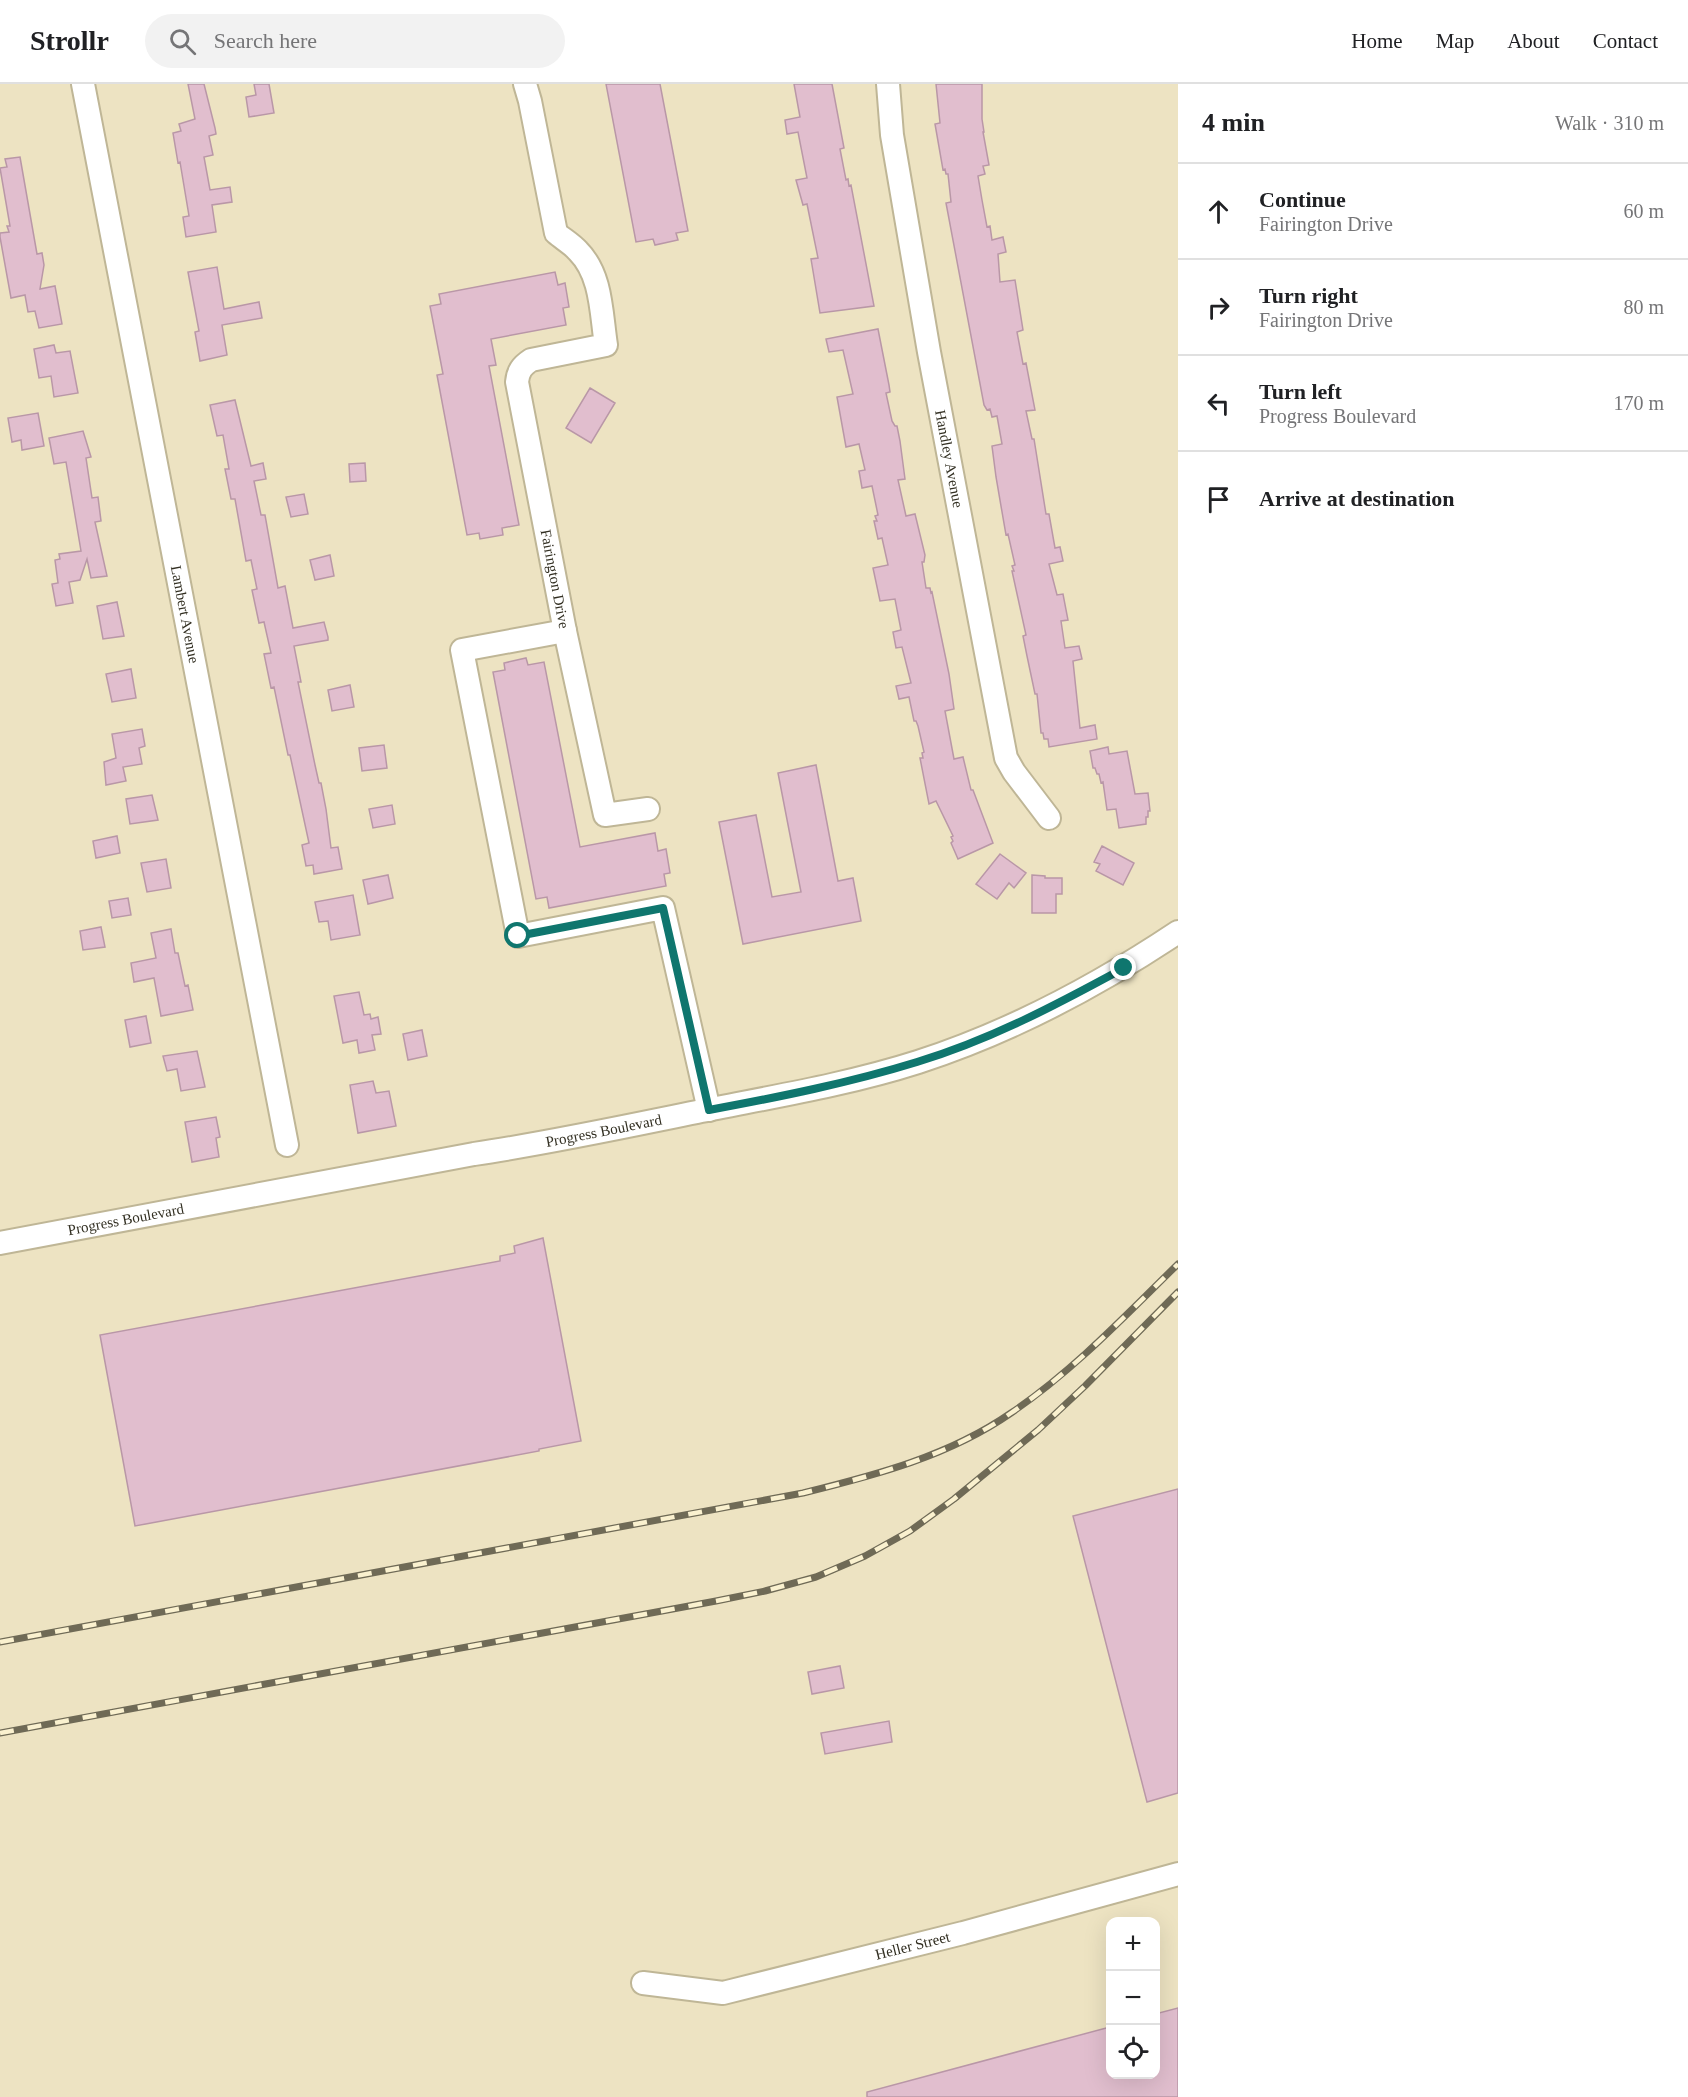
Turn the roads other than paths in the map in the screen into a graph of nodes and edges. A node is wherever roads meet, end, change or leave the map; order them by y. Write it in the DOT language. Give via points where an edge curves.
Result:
graph roads {
  1 [pos="83,84"];
  2 [pos="525,84"];
  3 [pos="888,84"];
  4 [pos="565,631"];
  5 [pos="648,808"];
  6 [pos="1049,818"];
  7 [pos="1178,932"];
  8 [pos="709,1110"];
  9 [pos="287,1145"];
  10 [pos="0,1243"];
  11 [pos="1178,1874"];
  12 [pos="643,1983"];
  1 -- 9 [label="street, Lambert Avenue"];
  2 -- 4 [label="street, Fairington Drive" via="556,233 579,251 591,267 606,345 531,360 518,374"];
  3 -- 6 [label="street, Handley Avenue" via="892,135 925,329 1006,758"];
  4 -- 5 [label="street" via="605,815"];
  4 -- 8 [label="street, Fairington Drive" via="462,650 518,936 663,908"];
  7 -- 8 [label="street, Progress Boulevard" via="1124,968 1059,1003 930,1058 851,1081"];
  8 -- 10 [label="street, Progress Boulevard"];
  11 -- 12 [label="street, Heller Street" via="723,1993"];
}
